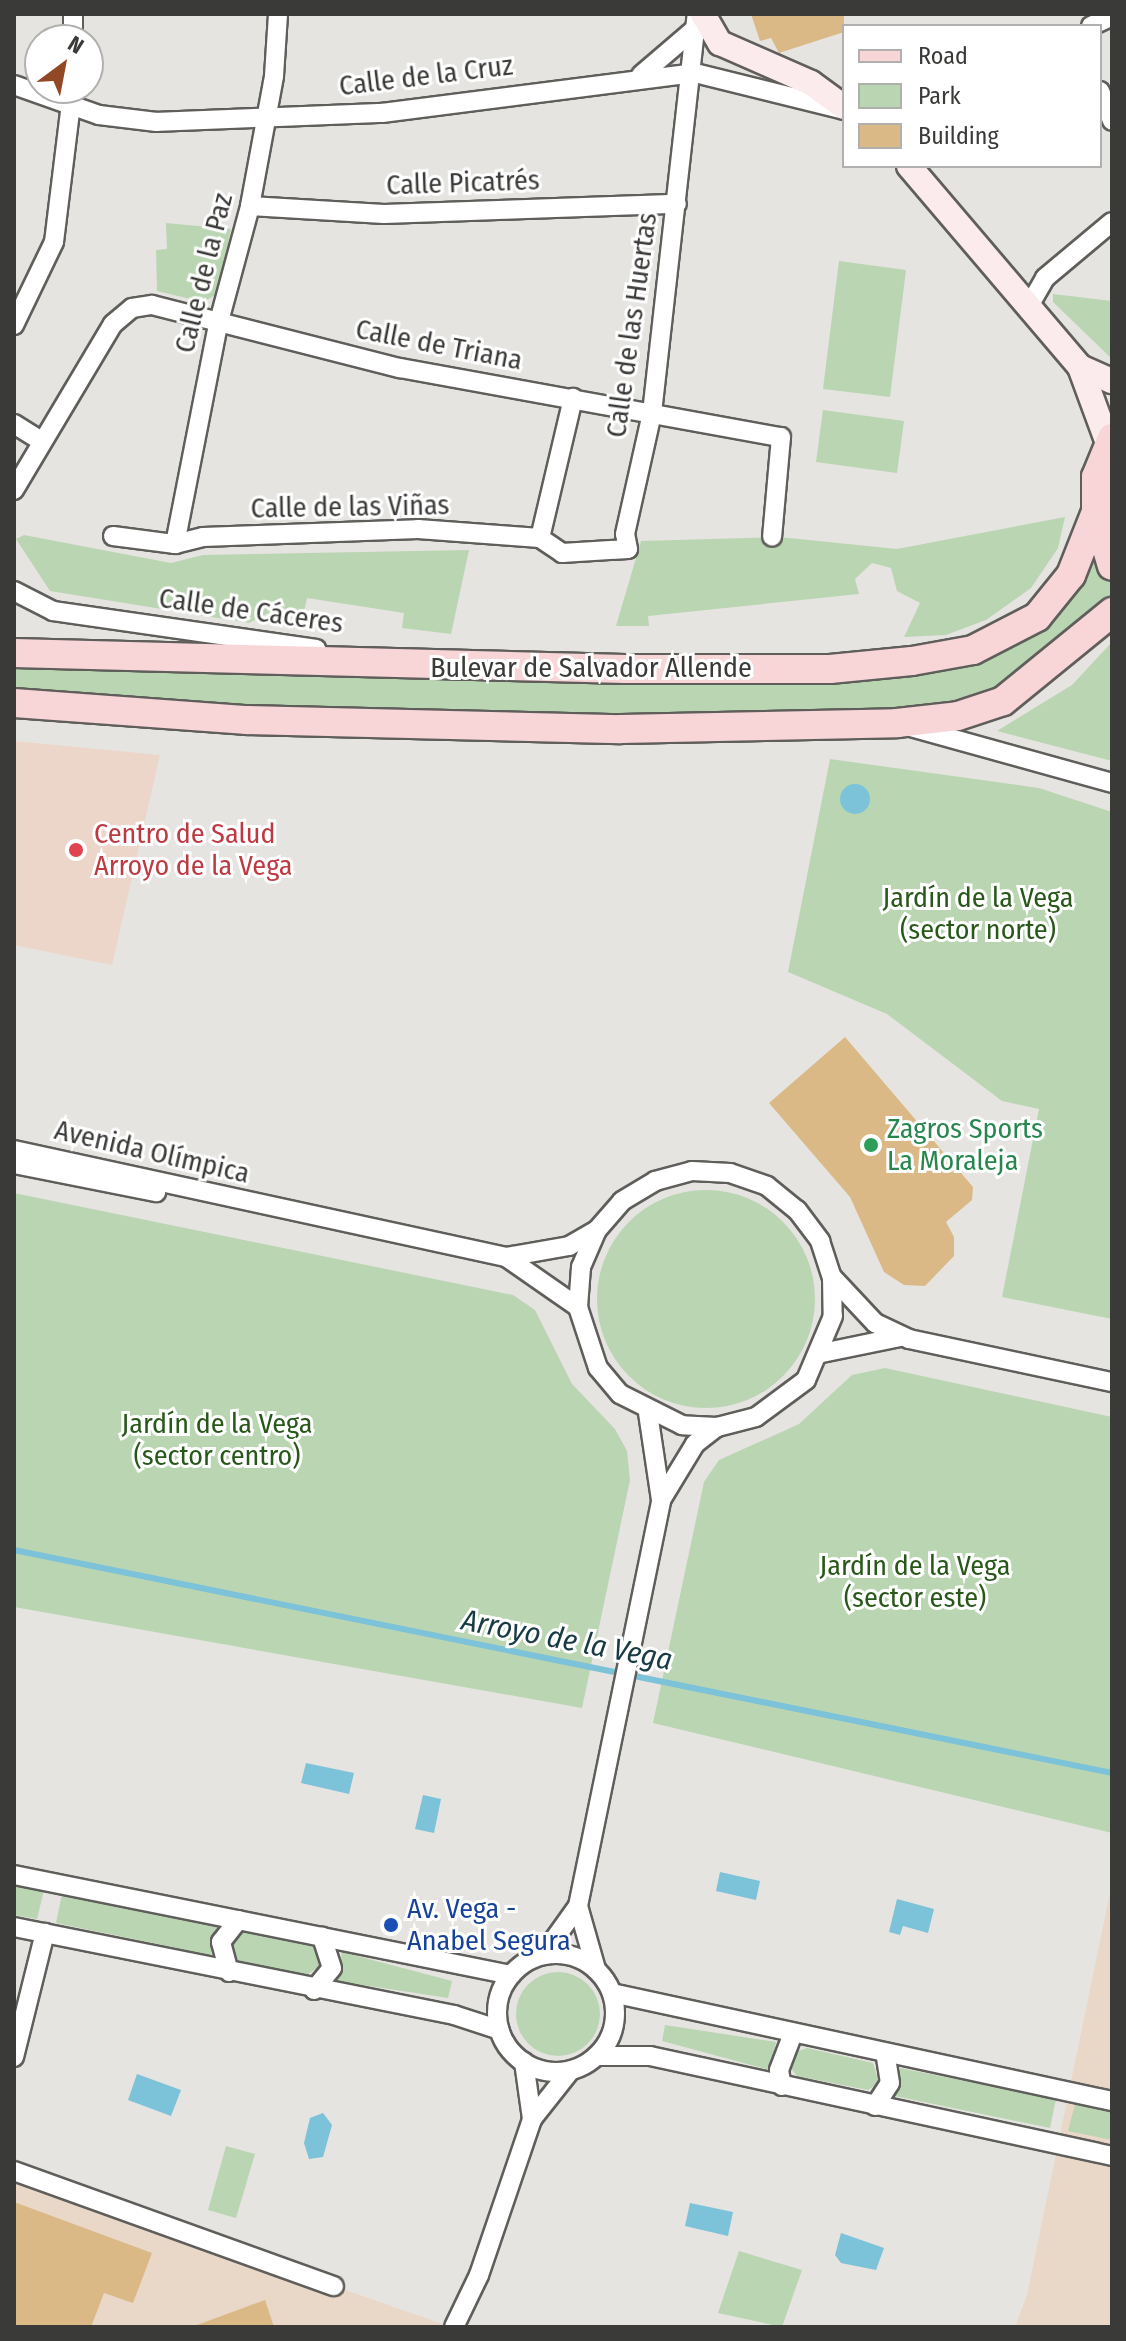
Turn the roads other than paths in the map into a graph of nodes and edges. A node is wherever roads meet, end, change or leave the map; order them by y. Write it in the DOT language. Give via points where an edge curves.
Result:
graph roads {
  1 [pos="278,14"];
  2 [pos="699,18"];
  3 [pos="695,73"];
  4 [pos="641,75"];
  5 [pos="1102,96"];
  6 [pos="72,104"];
  7 [pos="85,104"];
  8 [pos="842,107"];
  9 [pos="842,109"];
  10 [pos="267,119"];
  11 [pos="1112,121"];
  12 [pos="911,168"];
  13 [pos="677,204"];
  14 [pos="250,206"];
  15 [pos="1112,222"];
  16 [pos="1029,306"];
  17 [pos="14,325"];
  18 [pos="218,325"];
  19 [pos="1080,367"];
  20 [pos="1112,381"];
  21 [pos="573,398"];
  22 [pos="652,413"];
  23 [pos="14,424"];
  24 [pos="40,440"];
  25 [pos="1110,440"];
  26 [pos="14,490"];
  27 [pos="1096,512"];
  28 [pos="113,536"];
  29 [pos="772,537"];
  30 [pos="540,538"];
  31 [pos="175,544"];
  32 [pos="1112,566"];
  33 [pos="14,591"];
  34 [pos="1112,612"];
  35 [pos="14,653"];
  36 [pos="486,667"];
  37 [pos="14,703"];
  38 [pos="897,723"];
  39 [pos="1112,783"];
  40 [pos="14,1150"];
  41 [pos="14,1164"];
  42 [pos="277,1210"];
  43 [pos="597,1230"];
  44 [pos="506,1257"];
  45 [pos="832,1277"];
  46 [pos="578,1307"];
  47 [pos="900,1337"];
  48 [pos="822,1353"];
  49 [pos="1112,1382"];
  50 [pos="648,1413"];
  51 [pos="717,1427"];
  52 [pos="661,1500"];
  53 [pos="14,1875"];
  54 [pos="578,1906"];
  55 [pos="238,1920"];
  56 [pos="14,1927"];
  57 [pos="45,1933"];
  58 [pos="322,1937"];
  59 [pos="543,1955"];
  60 [pos="596,1969"];
  61 [pos="229,1972"];
  62 [pos="511,1975"];
  63 [pos="314,1990"];
  64 [pos="612,1993"];
  65 [pos="500,2030"];
  66 [pos="793,2034"];
  67 [pos="885,2053"];
  68 [pos="597,2056"];
  69 [pos="14,2057"];
  70 [pos="524,2062"];
  71 [pos="570,2071"];
  72 [pos="782,2086"];
  73 [pos="1112,2101"];
  74 [pos="875,2106"];
  75 [pos="532,2119"];
  76 [pos="1112,2156"];
  77 [pos="14,2171"];
  78 [pos="334,2286"];
  79 [pos="454,2327"];
  1 -- 10 [label="street, Calle de la Paz"];
  2 -- 3 [label="street, Calle de las Huertas"];
  2 -- 4 [label="street"];
  2 -- 8 [label="street" via="720,43 811,83"];
  3 -- 4 [label="street, Calle de la Cruz"];
  3 -- 9 [label="street, Calle de la Cruz"];
  3 -- 13 [label="street, Calle de las Huertas"];
  4 -- 10 [label="street, Calle de la Cruz" via="382,113"];
  5 -- 11 [label="street"];
  6 -- 17 [label="street" via="54,242"];
  7 -- 10 [label="street, Calle de la Cruz" via="99,115 157,122"];
  10 -- 14 [label="street, Calle de la Paz"];
  12 -- 16 [label="street"];
  13 -- 14 [label="street, Calle Picatrés" via="384,214"];
  13 -- 22 [label="street, Calle de las Huertas"];
  14 -- 18 [label="street, Calle de la Paz"];
  15 -- 16 [label="street" via="1045,278"];
  16 -- 19 [label="street"];
  18 -- 21 [label="street, Calle de Triana" via="400,368"];
  18 -- 24 [label="street" via="201,315 152,305 132,308 113,324"];
  18 -- 31 [label="street, Calle de la Paz"];
  19 -- 20 [label="street"];
  19 -- 25 [label="street"];
  21 -- 22 [label="street, Calle de Triana"];
  21 -- 30 [label="street"];
  22 -- 29 [label="street, Calle de Triana" via="781,437"];
  22 -- 30 [label="street, Calle de las Huertas" via="625,534 628,549 562,553"];
  23 -- 24 [label="street"];
  24 -- 26 [label="street"];
  25 -- 27 [label="main road" via="1096,477"];
  27 -- 32 [label="main road"];
  27 -- 36 [label="main road, Bulevar de Salvador Allende" via="1071,575 1037,617 973,650 830,669"];
  28 -- 31 [label="street, Calle de las Viñas"];
  30 -- 31 [label="street, Calle de las Viñas" via="418,529 203,537"];
  33 -- 36 [label="street, Calle de Cáceres" via="53,611"];
  34 -- 38 [label="main road, Bulevar de Salvador Allende" via="1003,701 958,716"];
  35 -- 36 [label="main road, Bulevar de Salvador Allende"];
  37 -- 38 [label="main road, Bulevar de Salvador Allende" via="278,721 621,729"];
  38 -- 39 [label="street"];
  40 -- 42 [label="street, Avenida Olímpica"];
  41 -- 42 [label="street, Avenida Olímpica"];
  42 -- 44 [label="street, Avenida Olímpica"];
  43 -- 44 [label="street, Avenida Olímpica" via="569,1246"];
  43 -- 45 [label="street" via="622,1201 655,1181 692,1171 730,1173 767,1186 797,1210 820,1241"];
  43 -- 46 [label="street" via="581,1267"];
  44 -- 46 [label="street, Avenida Olímpica"];
  45 -- 47 [label="street" via="851,1304"];
  45 -- 48 [label="street" via="833,1316"];
  46 -- 50 [label="street" via="598,1368"];
  47 -- 48 [label="street"];
  47 -- 49 [label="street"];
  48 -- 51 [label="street" via="783,1401 756,1417"];
  50 -- 51 [label="street"];
  50 -- 52 [label="street"];
  51 -- 52 [label="street" via="695,1444"];
  52 -- 54 [label="street"];
  53 -- 55 [label="street"];
  54 -- 59 [label="street"];
  54 -- 60 [label="street"];
  55 -- 58 [label="street"];
  55 -- 61 [label="street" via="221,1942"];
  56 -- 57 [label="street"];
  57 -- 61 [label="street"];
  57 -- 69 [label="street"];
  58 -- 62 [label="street"];
  58 -- 63 [label="street" via="332,1968"];
  59 -- 60 [label="street" via="571,1956"];
  59 -- 62 [label="street"];
  60 -- 64 [label="street"];
  61 -- 63 [label="street"];
  62 -- 65 [label="street" via="497,2011"];
  63 -- 65 [label="street" via="454,2015"];
  64 -- 66 [label="street"];
  64 -- 68 [label="street" via="614,2027"];
  65 -- 70 [label="street"];
  66 -- 67 [label="street"];
  66 -- 72 [label="street" via="779,2070"];
  67 -- 73 [label="street"];
  67 -- 74 [label="street" via="890,2083"];
  68 -- 71 [label="street"];
  68 -- 72 [label="street" via="650,2056"];
  70 -- 71 [label="street"];
  70 -- 75 [label="street"];
  71 -- 75 [label="street"];
  72 -- 74 [label="street"];
  74 -- 76 [label="street"];
  75 -- 79 [label="street" via="479,2275"];
  77 -- 78 [label="street"];
}
